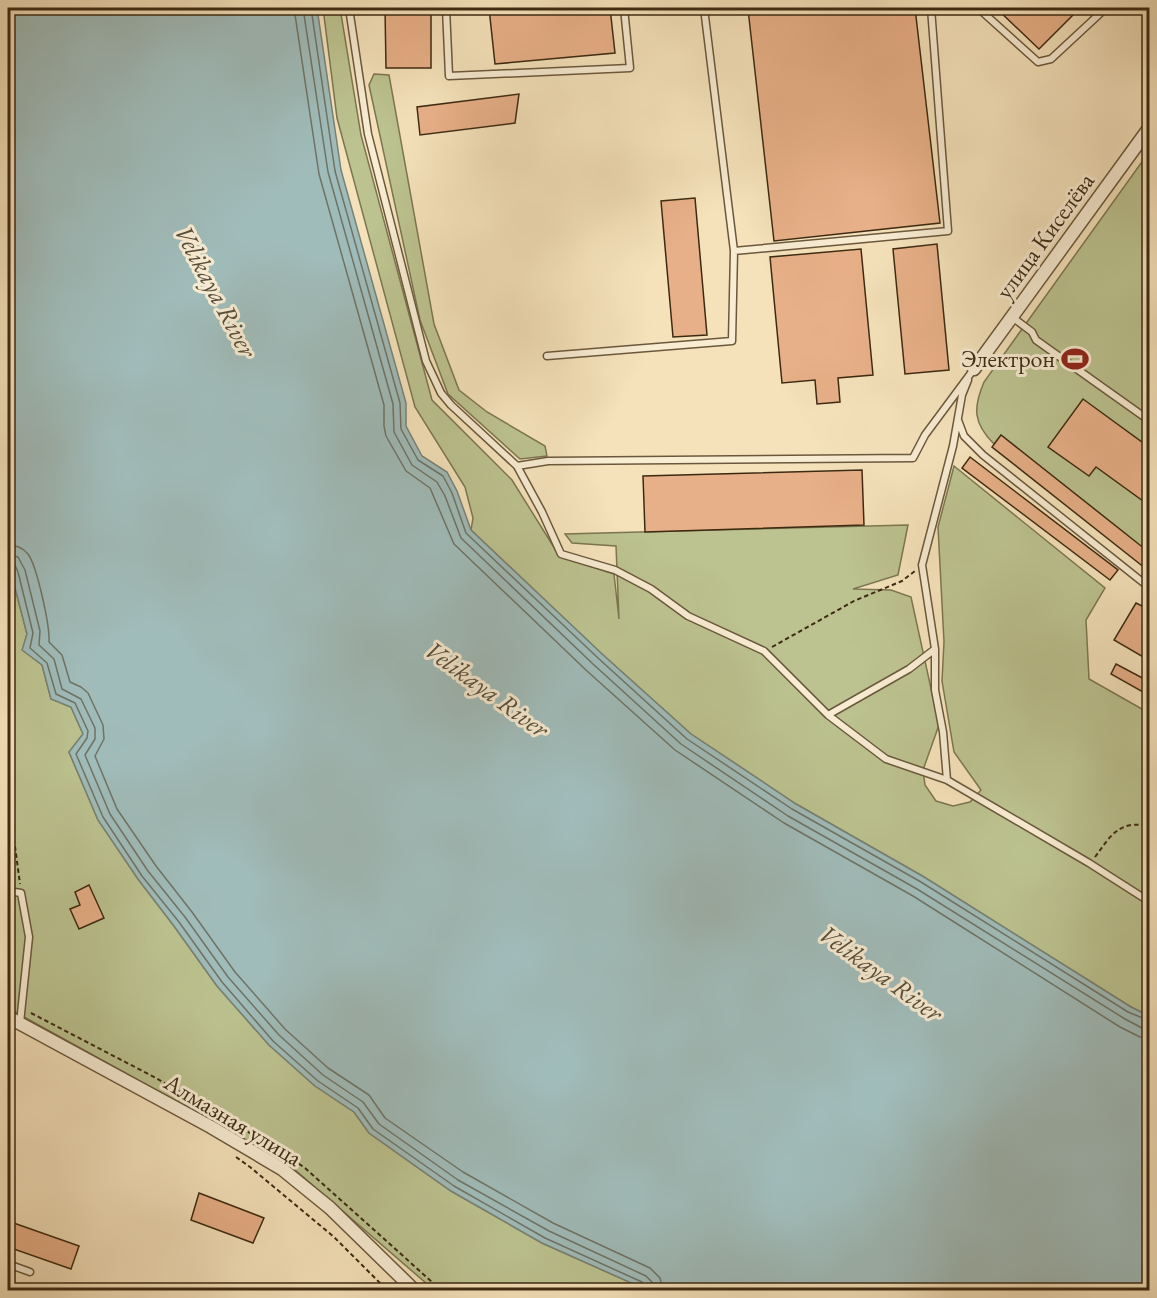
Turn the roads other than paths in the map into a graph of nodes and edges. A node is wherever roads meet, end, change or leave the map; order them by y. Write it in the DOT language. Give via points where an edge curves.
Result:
graph roads {
  1 [pos="349,8"];
  2 [pos="446,8"];
  3 [pos="624,8"];
  4 [pos="704,8"];
  5 [pos="931,8"];
  6 [pos="978,8"];
  7 [pos="1106,8"];
  8 [pos="1149,127"];
  9 [pos="734,251"];
  10 [pos="1012,317"];
  11 [pos="547,356"];
  12 [pos="974,369"];
  13 [pos="957,417"];
  14 [pos="1149,421"];
  15 [pos="516,466"];
  16 [pos="1149,588"];
  17 [pos="935,649"];
  18 [pos="828,716"];
  19 [pos="947,780"];
  20 [pos="8,891"];
  21 [pos="1149,902"];
  22 [pos="8,1017"];
  23 [pos="20,1024"];
  24 [pos="8,1264"];
  25 [pos="30,1272"];
  26 [pos="414,1290"];
  1 -- 15 [label="lane" via="368,134 426,361 451,405"];
  2 -- 3 [label="lane" via="449,76 630,68"];
  4 -- 9 [label="lane"];
  5 -- 9 [label="lane" via="948,231"];
  6 -- 7 [label="lane" via="1038,62 1051,59"];
  8 -- 10 [label="street, улица Киселёва"];
  9 -- 11 [label="lane" via="732,341"];
  10 -- 12 [label="street, улица Киселёва"];
  10 -- 14 [label="lane" via="1032,332 1036,340"];
  12 -- 13 [label="lane"];
  12 -- 15 [label="lane" via="925,435 913,458 548,461"];
  13 -- 16 [label="lane" via="964,436 983,455"];
  13 -- 17 [label="lane" via="922,565"];
  15 -- 18 [label="lane" via="561,554 615,570 651,589 688,616 764,651"];
  17 -- 18 [label="lane" via="909,669"];
  17 -- 19 [label="lane" via="935,690"];
  18 -- 19 [label="lane" via="886,759"];
  19 -- 21 [label="lane"];
  20 -- 23 [label="lane" via="21,893 29,937"];
  22 -- 23 [label="street, Алмазная улица"];
  23 -- 26 [label="street, Алмазная улица" via="211,1127 282,1170 330,1208"];
  24 -- 25 [label="lane"];
}
